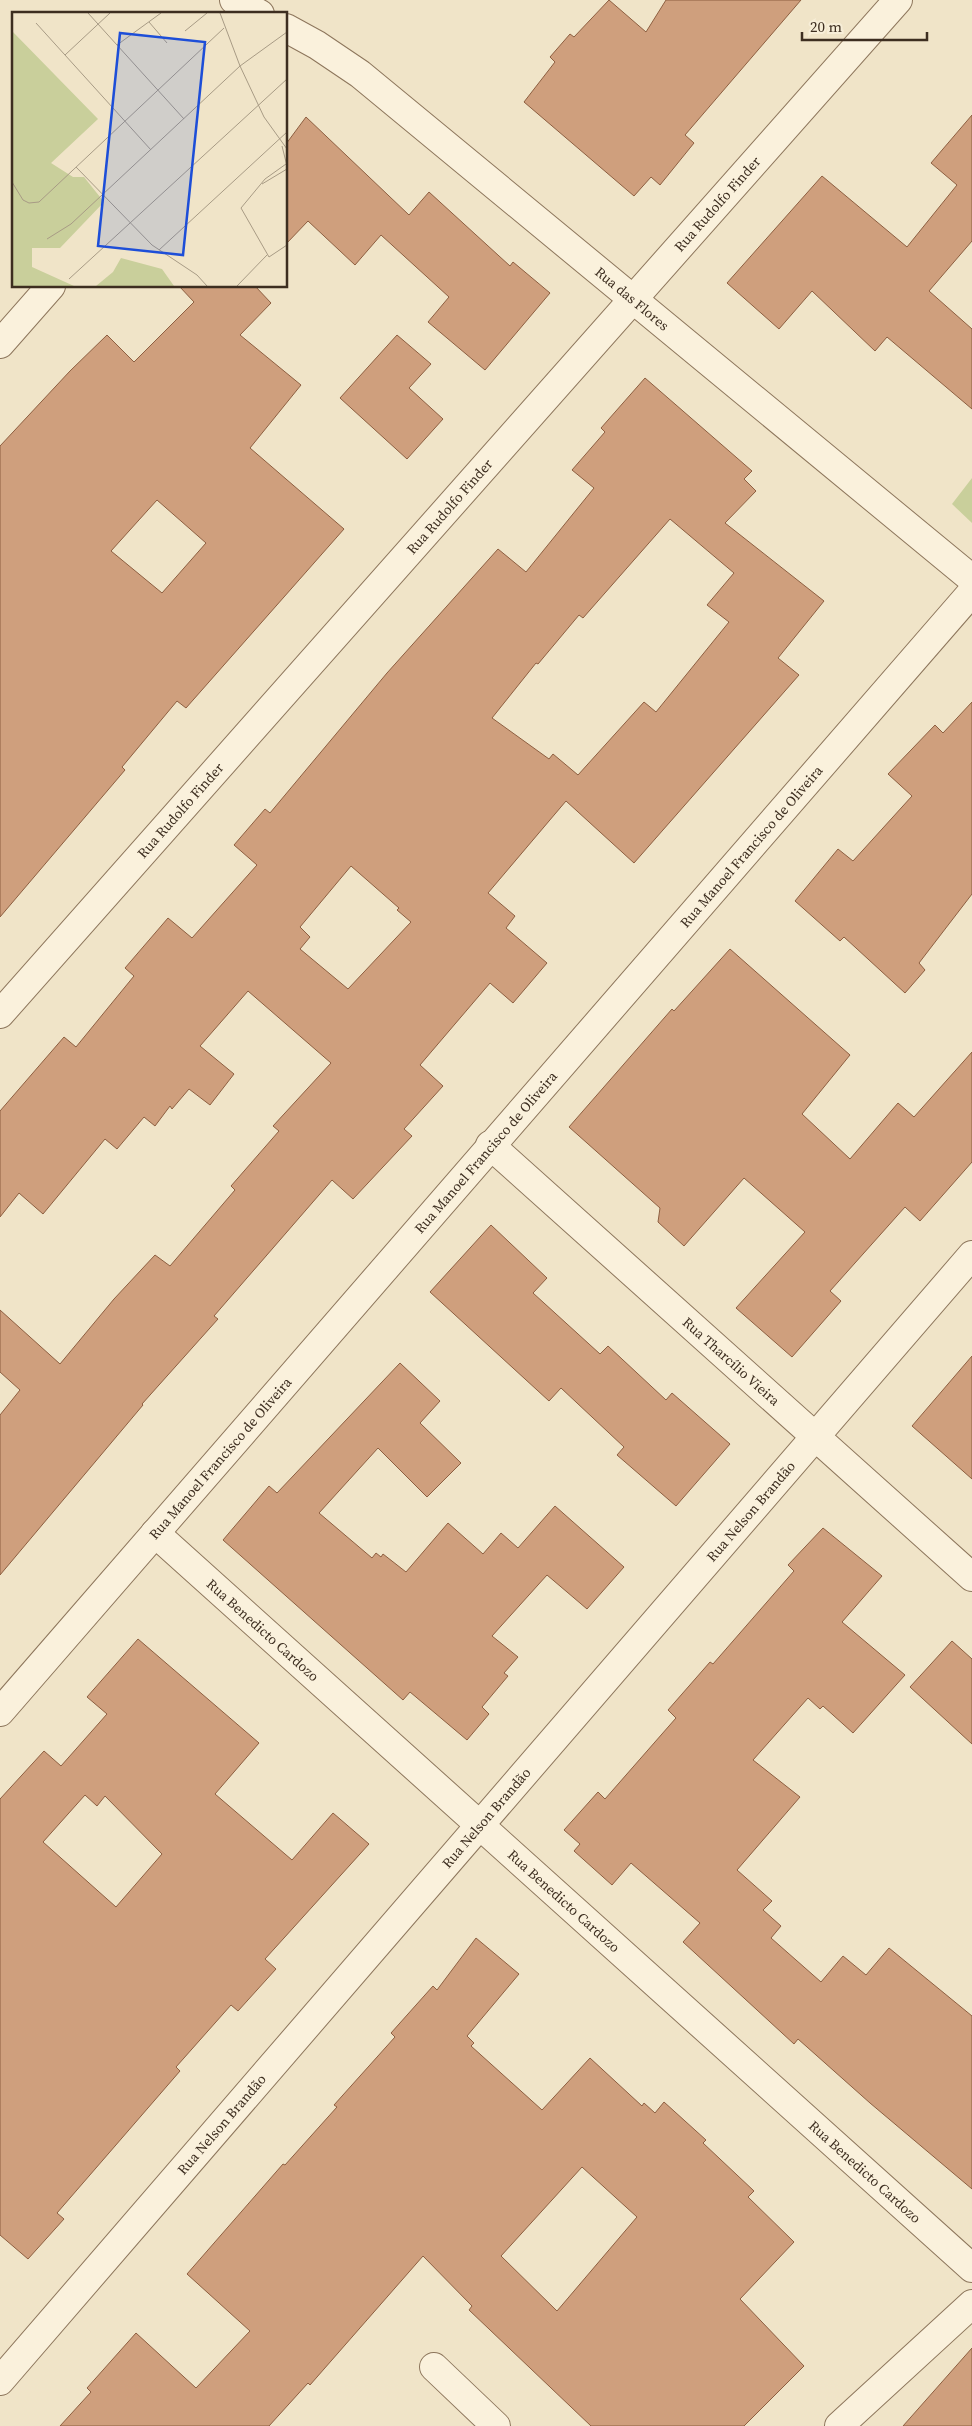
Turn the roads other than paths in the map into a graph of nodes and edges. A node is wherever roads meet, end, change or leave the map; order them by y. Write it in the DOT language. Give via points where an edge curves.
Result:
graph roads {
  1 [pos="234,0"];
  2 [pos="898,0"];
  3 [pos="256,12"];
  4 [pos="288,29"];
  5 [pos="49,288"];
  6 [pos="633,300"];
  7 [pos="0,344"];
  8 [pos="972,579"];
  9 [pos="972,592"];
  10 [pos="0,1014"];
  11 [pos="490,1146"];
  12 [pos="972,1255"];
  13 [pos="816,1437"];
  14 [pos="155,1533"];
  15 [pos="972,1577"];
  16 [pos="0,1712"];
  17 [pos="480,1825"];
  18 [pos="972,2268"];
  19 [pos="972,2304"];
  20 [pos="434,2367"];
  21 [pos="0,2381"];
  22 [pos="496,2426"];
  23 [pos="838,2426"];
  1 -- 3 [label="street"];
  2 -- 6 [label="street, Rua Rudolfo Finder"];
  4 -- 6 [label="street, Rua das Flores" via="360,74"];
  5 -- 7 [label="street"];
  6 -- 8 [label="street, Rua das Flores"];
  6 -- 10 [label="street, Rua Rudolfo Finder"];
  9 -- 11 [label="street, Rua Manoel Francisco de Oliveira"];
  11 -- 13 [label="street, Rua Tharcílio Vieira"];
  11 -- 14 [label="street, Rua Manoel Francisco de Oliveira"];
  12 -- 13 [label="street, Rua Nelson Brandão"];
  13 -- 15 [label="street, Rua Tharcílio Vieira"];
  13 -- 17 [label="street, Rua Nelson Brandão"];
  14 -- 16 [label="street, Rua Manoel Francisco de Oliveira"];
  14 -- 17 [label="street, Rua Benedicto Cardozo"];
  17 -- 18 [label="street, Rua Benedicto Cardozo"];
  17 -- 21 [label="street, Rua Nelson Brandão"];
  19 -- 23 [label="street"];
  20 -- 22 [label="street"];
}
